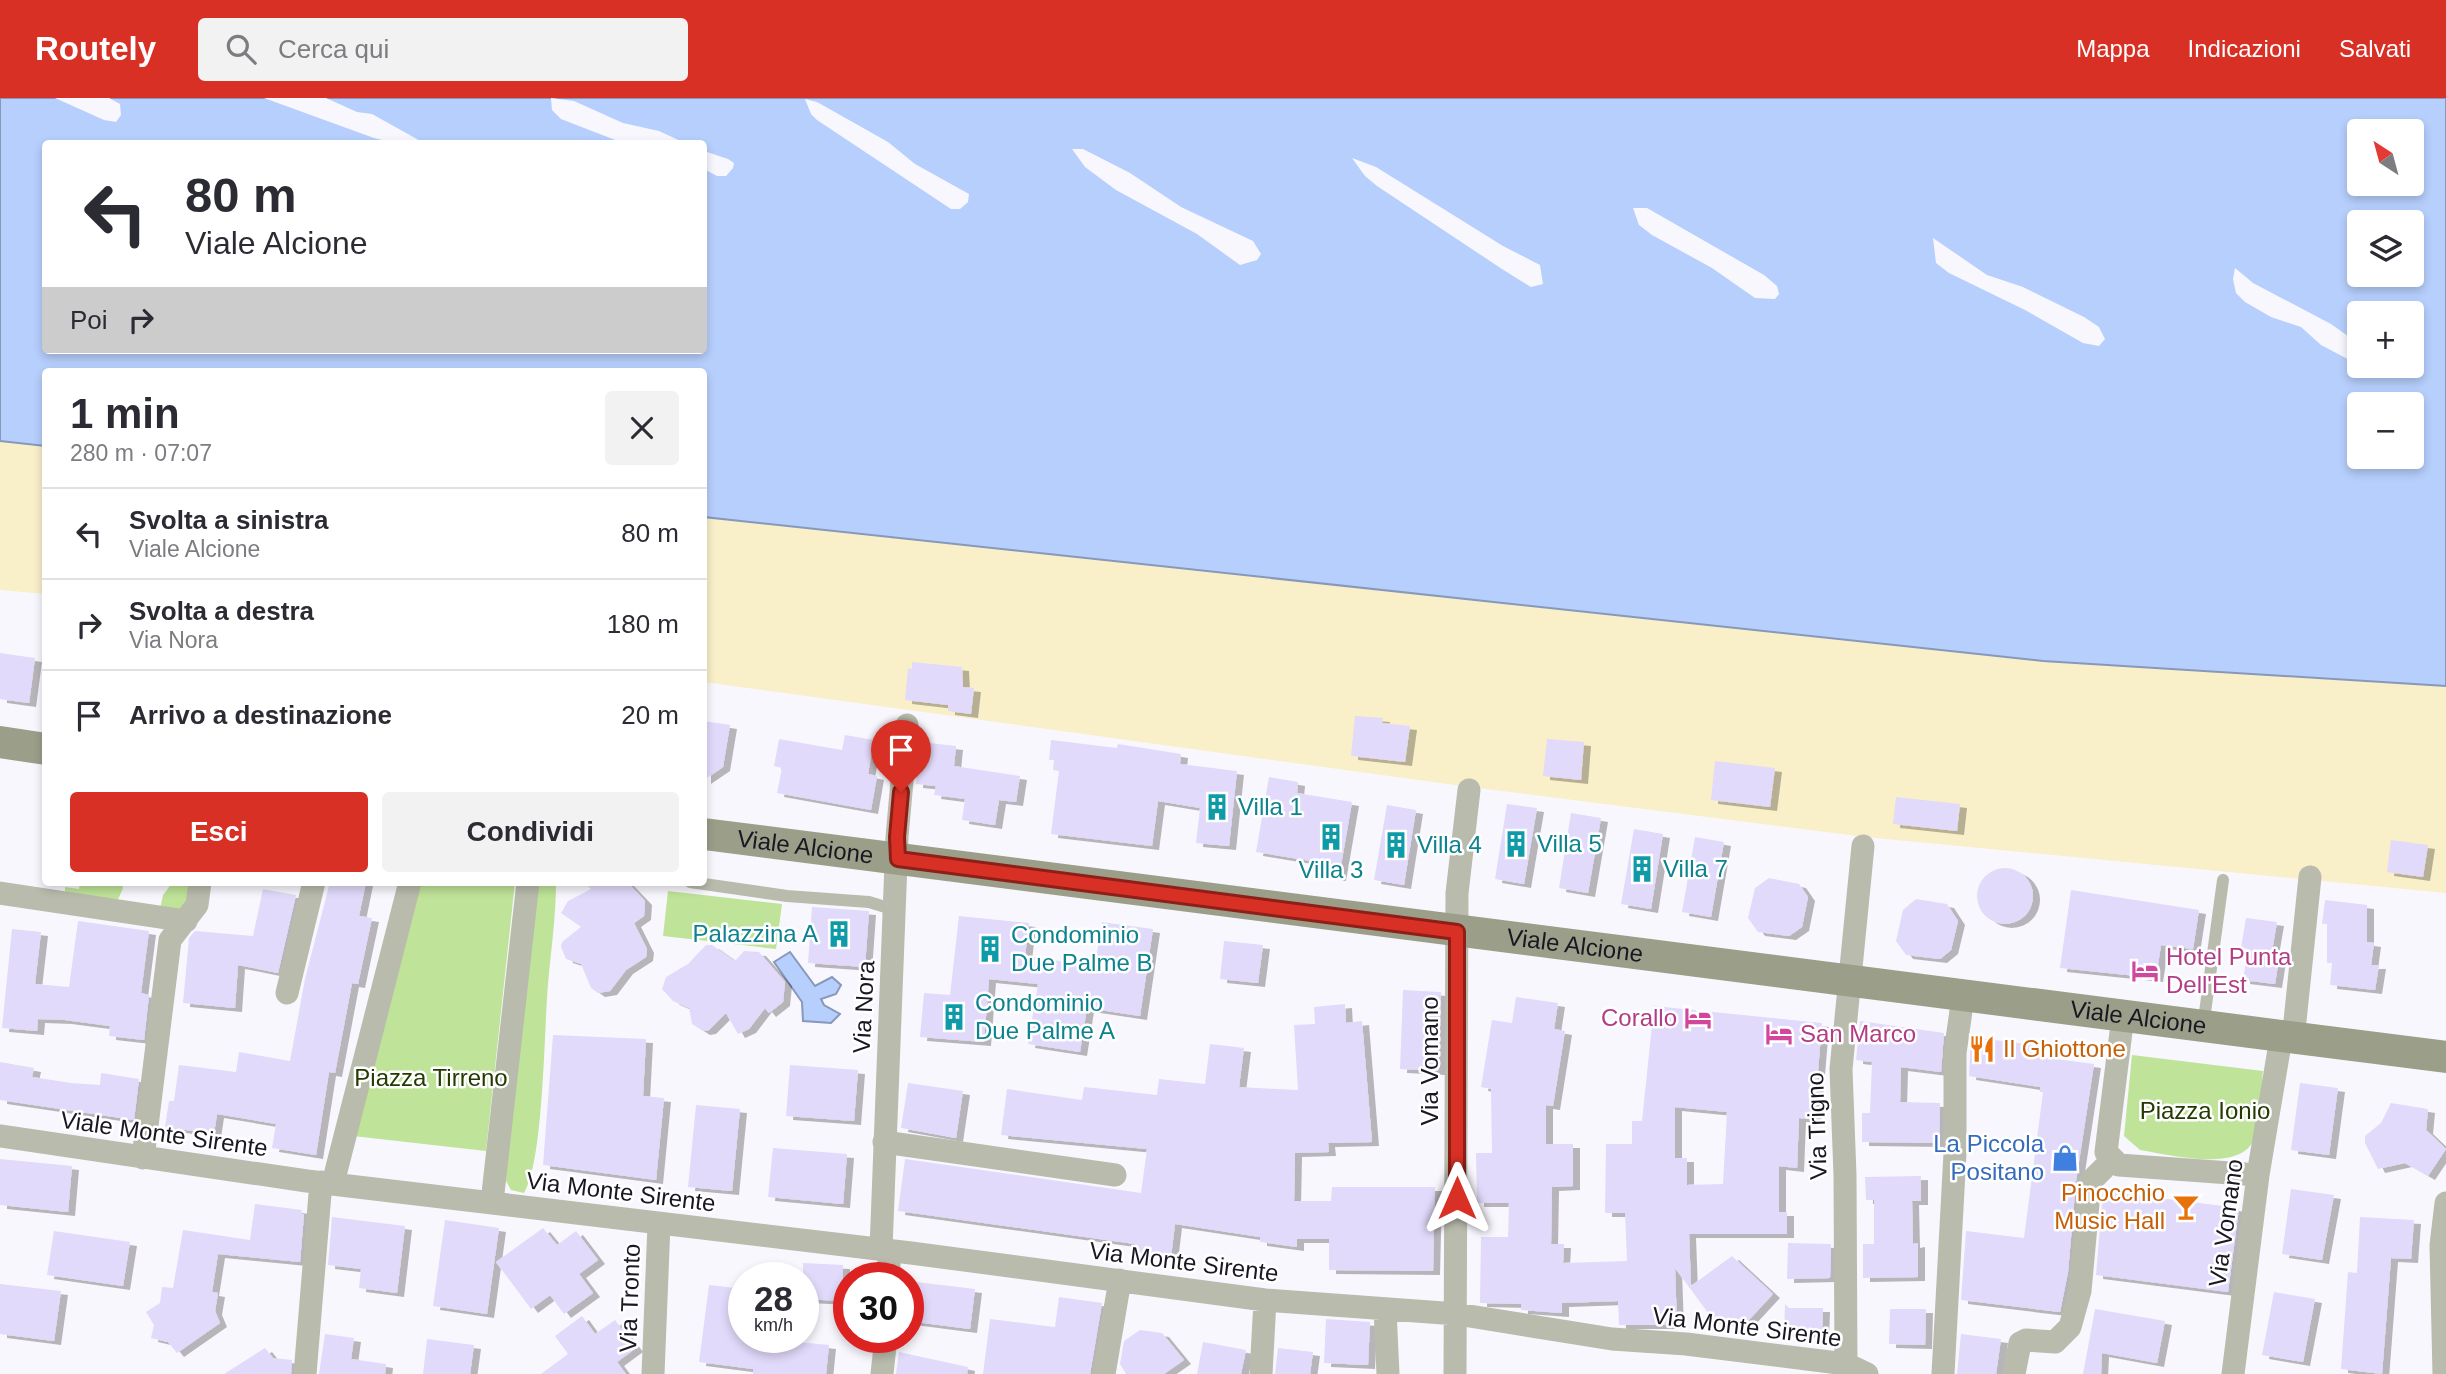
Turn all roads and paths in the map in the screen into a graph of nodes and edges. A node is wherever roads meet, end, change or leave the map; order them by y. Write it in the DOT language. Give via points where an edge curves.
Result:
graph roads {
  1 [pos="907,725"];
  2 [pos="0,743"];
  3 [pos="42,748"];
  4 [pos="1469,790"];
  5 [pos="707,834"];
  6 [pos="1863,846"];
  7 [pos="898,859"];
  8 [pos="2310,877"];
  9 [pos="2223,880"];
  10 [pos="707,884"];
  11 [pos="199,886"];
  12 [pos="313,886"];
  13 [pos="409,886"];
  14 [pos="528,886"];
  15 [pos="0,893"];
  16 [pos="895,910"];
  17 [pos="186,921"];
  18 [pos="1457,932"];
  19 [pos="1850,982"];
  20 [pos="287,993"];
  21 [pos="1964,997"];
  22 [pos="2123,1016"];
  23 [pos="2203,1027"];
  24 [pos="2287,1039"];
  25 [pos="2446,1058"];
  26 [pos="0,1136"];
  27 [pos="884,1142"];
  28 [pos="143,1158"];
  29 [pos="2113,1159"];
  30 [pos="1115,1175"];
  31 [pos="2258,1175"];
  32 [pos="327,1183"];
  33 [pos="492,1202"];
  34 [pos="2446,1202"];
  35 [pos="659,1223"];
  36 [pos="888,1250"];
  37 [pos="888,1262"];
  38 [pos="1119,1280"];
  39 [pos="1265,1300"];
  40 [pos="1385,1309"];
  41 [pos="1457,1314"];
  42 [pos="884,1353"];
  43 [pos="1857,1370"];
  44 [pos="306,1374"];
  45 [pos="653,1374"];
  46 [pos="882,1374"];
  47 [pos="1104,1374"];
  48 [pos="1261,1374"];
  49 [pos="1388,1374"];
  50 [pos="1455,1374"];
  51 [pos="1943,1374"];
  52 [pos="2014,1374"];
  53 [pos="2233,1374"];
  54 [pos="2444,1374"];
  1 -- 7 [label="street, Via Nora"];
  2 -- 3 [label="street"];
  4 -- 18 [label="street, Via Vomano"];
  5 -- 7 [label="street, Viale Alcione"];
  6 -- 19 [label="street, Via Trigno"];
  7 -- 16 [label="street, Via Nora"];
  7 -- 18 [label="street, Viale Alcione"];
  8 -- 24 [label="street, Via Vomano"];
  9 -- 23 [label="lane"];
  10 -- 16 [label="lane" via="869,902"];
  11 -- 17 [label="street" via="197,905"];
  12 -- 20 [label="street"];
  13 -- 32 [label="street" via="345,1140"];
  14 -- 33 [label="street"];
  15 -- 17 [label="street"];
  16 -- 27 [label="street, Via Nora"];
  17 -- 28 [label="street" via="170,940"];
  18 -- 19 [label="street, Viale Alcione"];
  18 -- 41 [label="street, Via Vomano"];
  19 -- 21 [label="street, Viale Alcione"];
  19 -- 43 [label="street, Via Trigno" via="1840,1069"];
  21 -- 22 [label="street, Viale Alcione"];
  21 -- 51 [label="street" via="1955,1054 1955,1153"];
  22 -- 23 [label="street, Viale Alcione"];
  22 -- 29 [label="street" via="2106,1152"];
  23 -- 24 [label="street, Viale Alcione"];
  24 -- 25 [label="street, Viale Alcione"];
  24 -- 31 [label="street, Via Vomano"];
  26 -- 28 [label="street, Viale Monte Sirente"];
  27 -- 30 [label="street"];
  27 -- 36 [label="street, Via Nora"];
  28 -- 32 [label="street, Viale Monte Sirente"];
  29 -- 31 [label="street" via="2119,1165"];
  29 -- 52 [label="street" via="2090,1182 2080,1291 2070,1327 2055,1342 2020,1343"];
  31 -- 53 [label="street, Via Vomano"];
  32 -- 33 [label="street, Viale Monte Sirente"];
  32 -- 44 [label="street"];
  33 -- 35 [label="street, Via Monte Sirente"];
  34 -- 54 [label="street" via="2441,1245"];
  35 -- 36 [label="street, Via Monte Sirente"];
  35 -- 45 [label="street, Via Tronto"];
  36 -- 37 [label="street, Via Nora"];
  36 -- 38 [label="street, Via Monte Sirente"];
  38 -- 39 [label="street, Via Monte Sirente"];
  38 -- 47 [label="street"];
  39 -- 40 [label="street, Via Monte Sirente"];
  39 -- 48 [label="street"];
  40 -- 41 [label="street, Via Monte Sirente"];
  40 -- 49 [label="street"];
  41 -- 43 [label="street, Via Monte Sirente"];
  41 -- 50 [label="street, Via Vomano"];
  42 -- 46 [label="street"];
}
